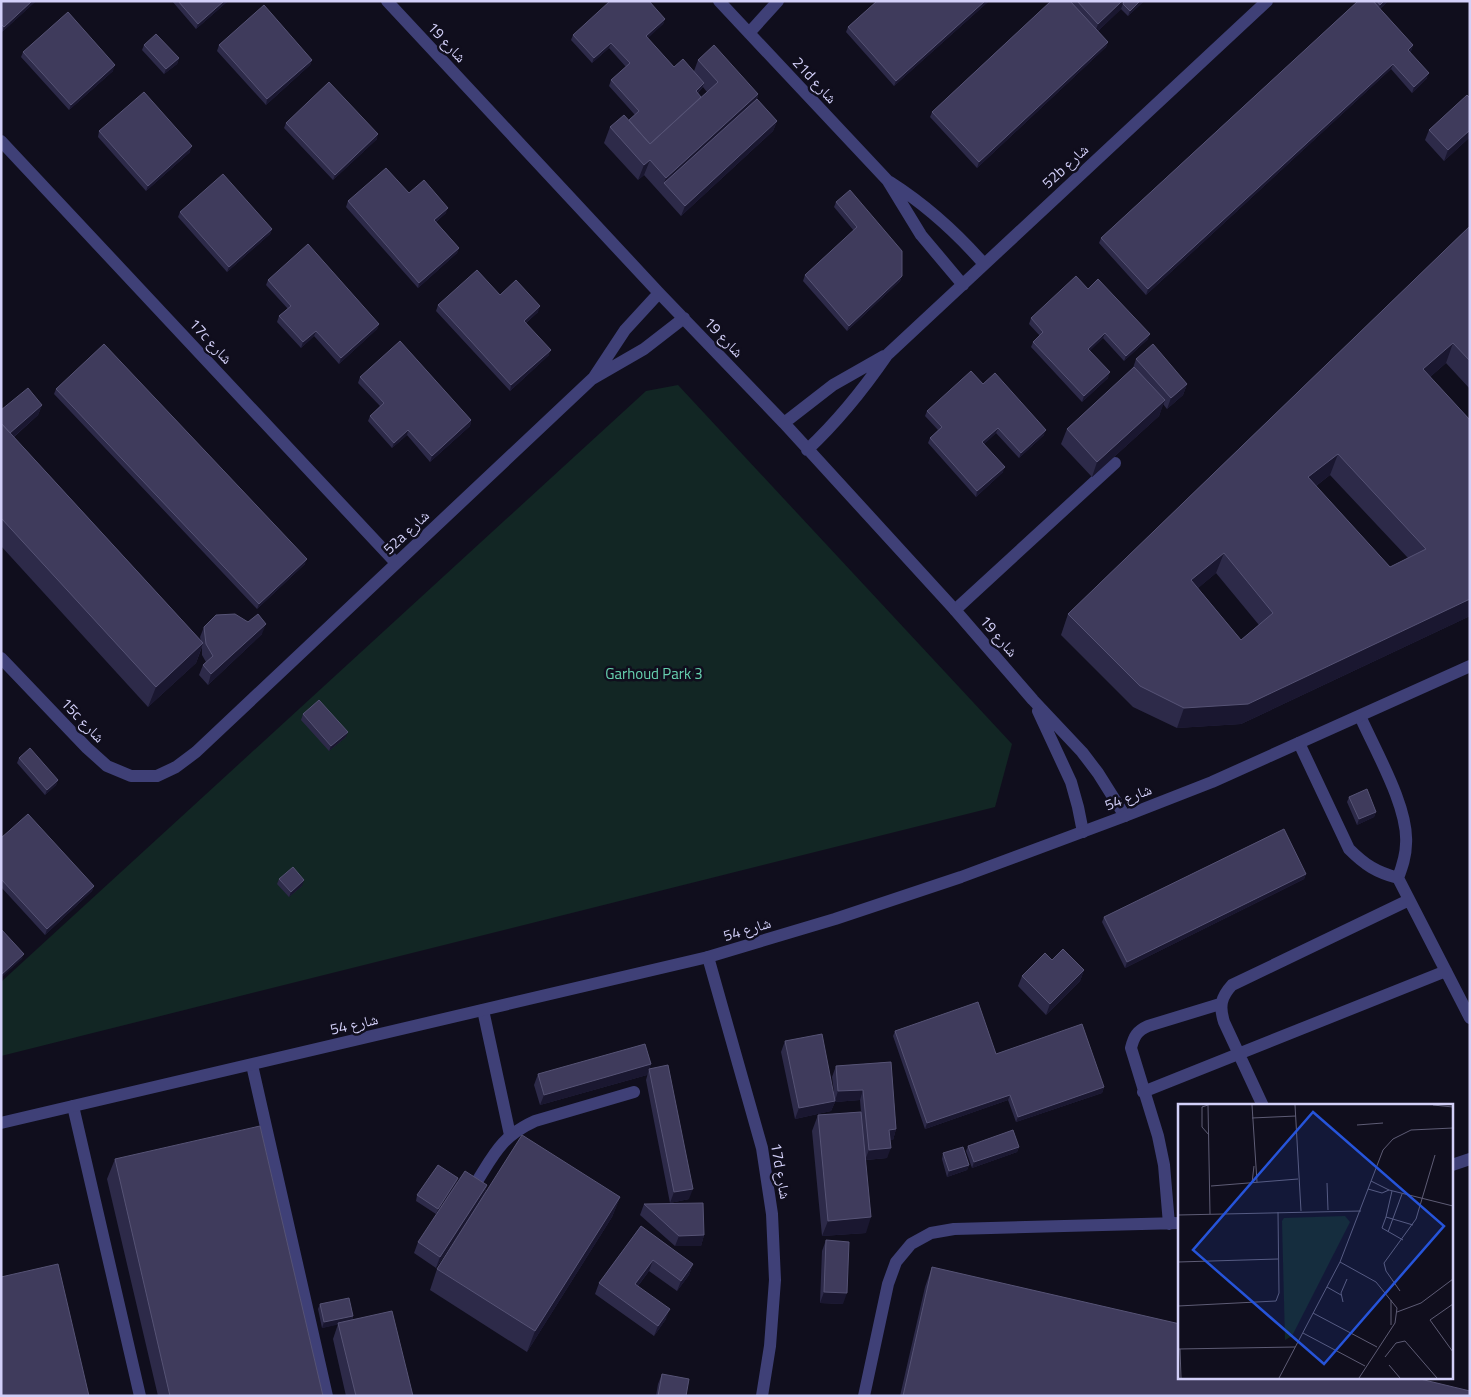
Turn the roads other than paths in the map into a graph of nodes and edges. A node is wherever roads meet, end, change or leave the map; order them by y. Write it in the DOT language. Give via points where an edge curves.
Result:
graph roads {
  1 [pos="387,1"];
  2 [pos="778,1"];
  3 [pos="1266,1"];
  4 [pos="721,2"];
  5 [pos="748,33"];
  6 [pos="1,141"];
  7 [pos="888,181"];
  8 [pos="984,264"];
  9 [pos="963,285"];
  10 [pos="659,293"];
  11 [pos="684,318"];
  12 [pos="886,355"];
  13 [pos="592,379"];
  14 [pos="784,423"];
  15 [pos="807,450"];
  16 [pos="1115,463"];
  17 [pos="396,563"];
  18 [pos="955,610"];
  19 [pos="1,658"];
  20 [pos="1470,666"];
  21 [pos="1033,700"];
  22 [pos="1360,716"];
  23 [pos="1299,743"];
  24 [pos="157,776"];
  25 [pos="1125,816"];
  26 [pos="1083,832"];
  27 [pos="1398,878"];
  28 [pos="1409,900"];
  29 [pos="708,957"];
  30 [pos="1446,971"];
  31 [pos="1220,1004"];
  32 [pos="482,1010"];
  33 [pos="1470,1018"];
  34 [pos="1239,1054"];
  35 [pos="252,1065"];
  36 [pos="634,1092"];
  37 [pos="1143,1092"];
  38 [pos="1262,1104"];
  39 [pos="74,1106"];
  40 [pos="1,1123"];
  41 [pos="510,1135"];
  42 [pos="1470,1159"];
  43 [pos="1454,1164"];
  44 [pos="474,1186"];
  45 [pos="1174,1224"];
  46 [pos="140,1396"];
  47 [pos="327,1396"];
  48 [pos="762,1396"];
  49 [pos="864,1396"];
  1 -- 10 [label="street, شارع 19"];
  2 -- 5 [label="street"];
  3 -- 8 [label="street, 52b شارع"];
  4 -- 5 [label="street, 21d شارع"];
  5 -- 7 [label="street, 21d شارع"];
  6 -- 17 [label="street, 17c شارع"];
  7 -- 8 [label="street, 21d شارع" via="940,218"];
  7 -- 9 [label="street, 21d شارع" via="921,235"];
  8 -- 9 [label="street, 52b شارع"];
  9 -- 12 [label="street, 52b شارع"];
  10 -- 11 [label="street, شارع 19"];
  10 -- 13 [label="street" via="626,330"];
  11 -- 13 [label="street, 52a شارع" via="644,350"];
  11 -- 14 [label="street, شارع 19"];
  12 -- 14 [label="street, 52b شارع" via="833,385"];
  12 -- 15 [label="street, 52b شارع" via="851,405"];
  13 -- 17 [label="street, 52a شارع"];
  14 -- 15 [label="street, شارع 19"];
  15 -- 18 [label="street, شارع 19"];
  16 -- 18 [label="street"];
  17 -- 24 [label="street, 52a شارع" via="196,752"];
  18 -- 21 [label="street, شارع 19"];
  19 -- 24 [label="street, 15c شارع" via="107,766 131,776"];
  20 -- 22 [label="street, شارع 54"];
  21 -- 25 [label="street, شارع 19" via="1082,752"];
  21 -- 26 [label="street, شارع 19" via="1071,782"];
  22 -- 23 [label="street, شارع 54"];
  22 -- 27 [label="street" via="1401,807 1407,843"];
  23 -- 25 [label="street, شارع 54"];
  23 -- 27 [label="street" via="1349,849 1379,873"];
  25 -- 26 [label="street, شارع 54"];
  26 -- 29 [label="street, شارع 54" via="961,877"];
  27 -- 28 [label="street"];
  28 -- 30 [label="street"];
  28 -- 31 [label="street" via="1232,985"];
  29 -- 32 [label="street, شارع 54"];
  29 -- 48 [label="street, 17d شارع" via="762,1148 772,1214 775,1280"];
  30 -- 33 [label="street"];
  30 -- 34 [label="street"];
  31 -- 34 [label="street" via="1224,1022"];
  31 -- 37 [label="street" via="1139,1030 1131,1048"];
  32 -- 35 [label="street, شارع 54"];
  32 -- 41 [label="street"];
  34 -- 37 [label="street"];
  34 -- 38 [label="street"];
  35 -- 39 [label="street, شارع 54"];
  35 -- 47 [label="street"];
  36 -- 41 [label="street" via="535,1121"];
  37 -- 45 [label="street" via="1158,1136"];
  39 -- 40 [label="street, شارع 54"];
  39 -- 46 [label="street"];
  41 -- 44 [label="street"];
  42 -- 43 [label="street"];
  45 -- 49 [label="street" via="954,1228 932,1233 912,1244 896,1262 888,1284"];
}
